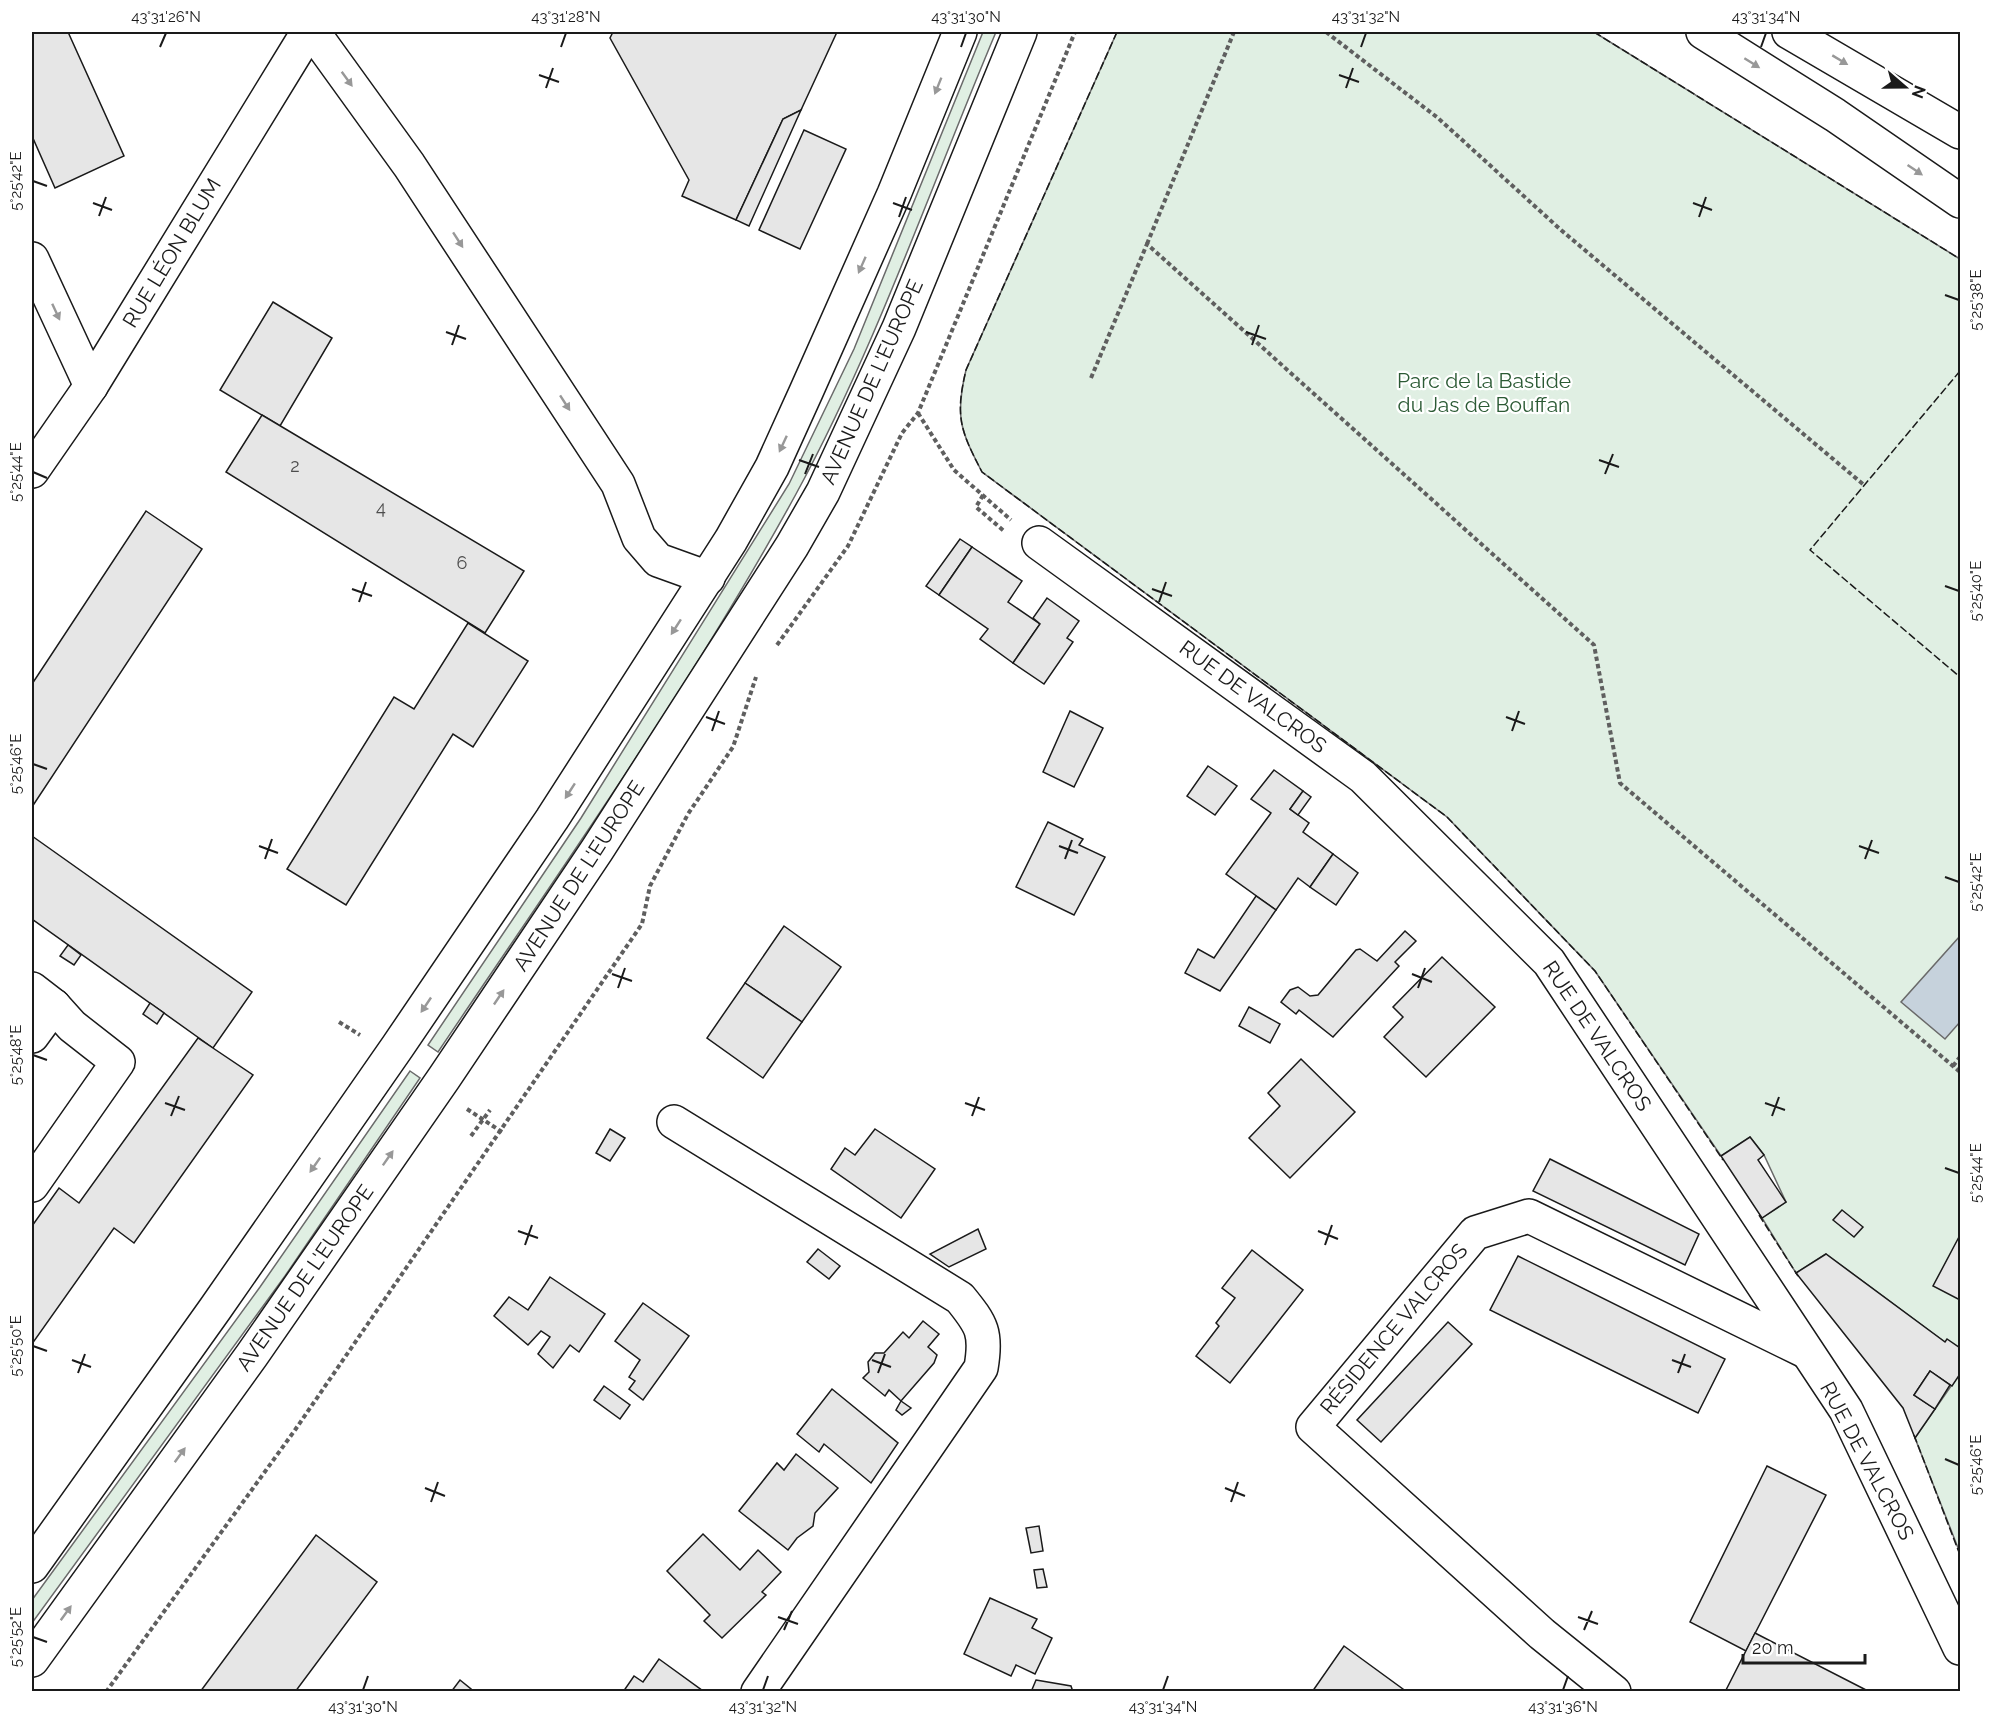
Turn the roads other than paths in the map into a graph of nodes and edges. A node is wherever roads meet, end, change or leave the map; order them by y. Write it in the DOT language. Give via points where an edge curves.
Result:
graph roads {
  1 [pos="308,32"];
  2 [pos="313,32"];
  3 [pos="960,32"];
  4 [pos="1020,32"];
  5 [pos="1703,32"];
  6 [pos="1789,32"];
  7 [pos="1960,132"];
  8 [pos="1960,201"];
  9 [pos="32,259"];
  10 [pos="91,386"];
  11 [pos="32,471"];
  12 [pos="1040,543"];
  13 [pos="708,578"];
  14 [pos="43,997"];
  15 [pos="32,1036"];
  16 [pos="674,1122"];
  17 [pos="32,1185"];
  18 [pos="1807,1352"];
  19 [pos="32,1566"];
  20 [pos="1960,1648"];
  21 [pos="32,1660"];
  22 [pos="758,1692"];
  23 [pos="1614,1692"];
  1 -- 10 [label="main road, RUE LÉON BLUM"];
  2 -- 13 [label="main road, one-way" via="409,165 597,451 618,484 639,538 658,560"];
  3 -- 13 [label="main road, one-way" via="894,194 782,446"];
  21 -- 4 [label="main road, AVENUE DE L'EUROPE, one-way" via="252,1355 444,1078 597,850 792,546 823,492 894,338"];
  5 -- 8 [label="main road, one-way" via="1835,115"];
  6 -- 7 [label="main road, one-way"];
  9 -- 10 [label="main road, one-way"];
  10 -- 11 [label="main road, RUE LÉON BLUM"];
  12 -- 18 [label="main road, RUE DE VALCROS" via="1363,777 1549,962"];
  13 -- 19 [label="main road, one-way" via="552,819 398,1046"];
  14 -- 15 [label="main road"];
  14 -- 17 [label="main road" via="118,1062"];
  16 -- 22 [label="main road" via="960,1298 977,1320 985,1343 981,1368"];
  18 -- 20 [label="main road, RUE DE VALCROS" via="1846,1410"];
  18 -- 23 [label="main road, RÉSIDENCE VALCROS" via="1529,1216 1475,1233 1312,1426 1542,1634"];
}
